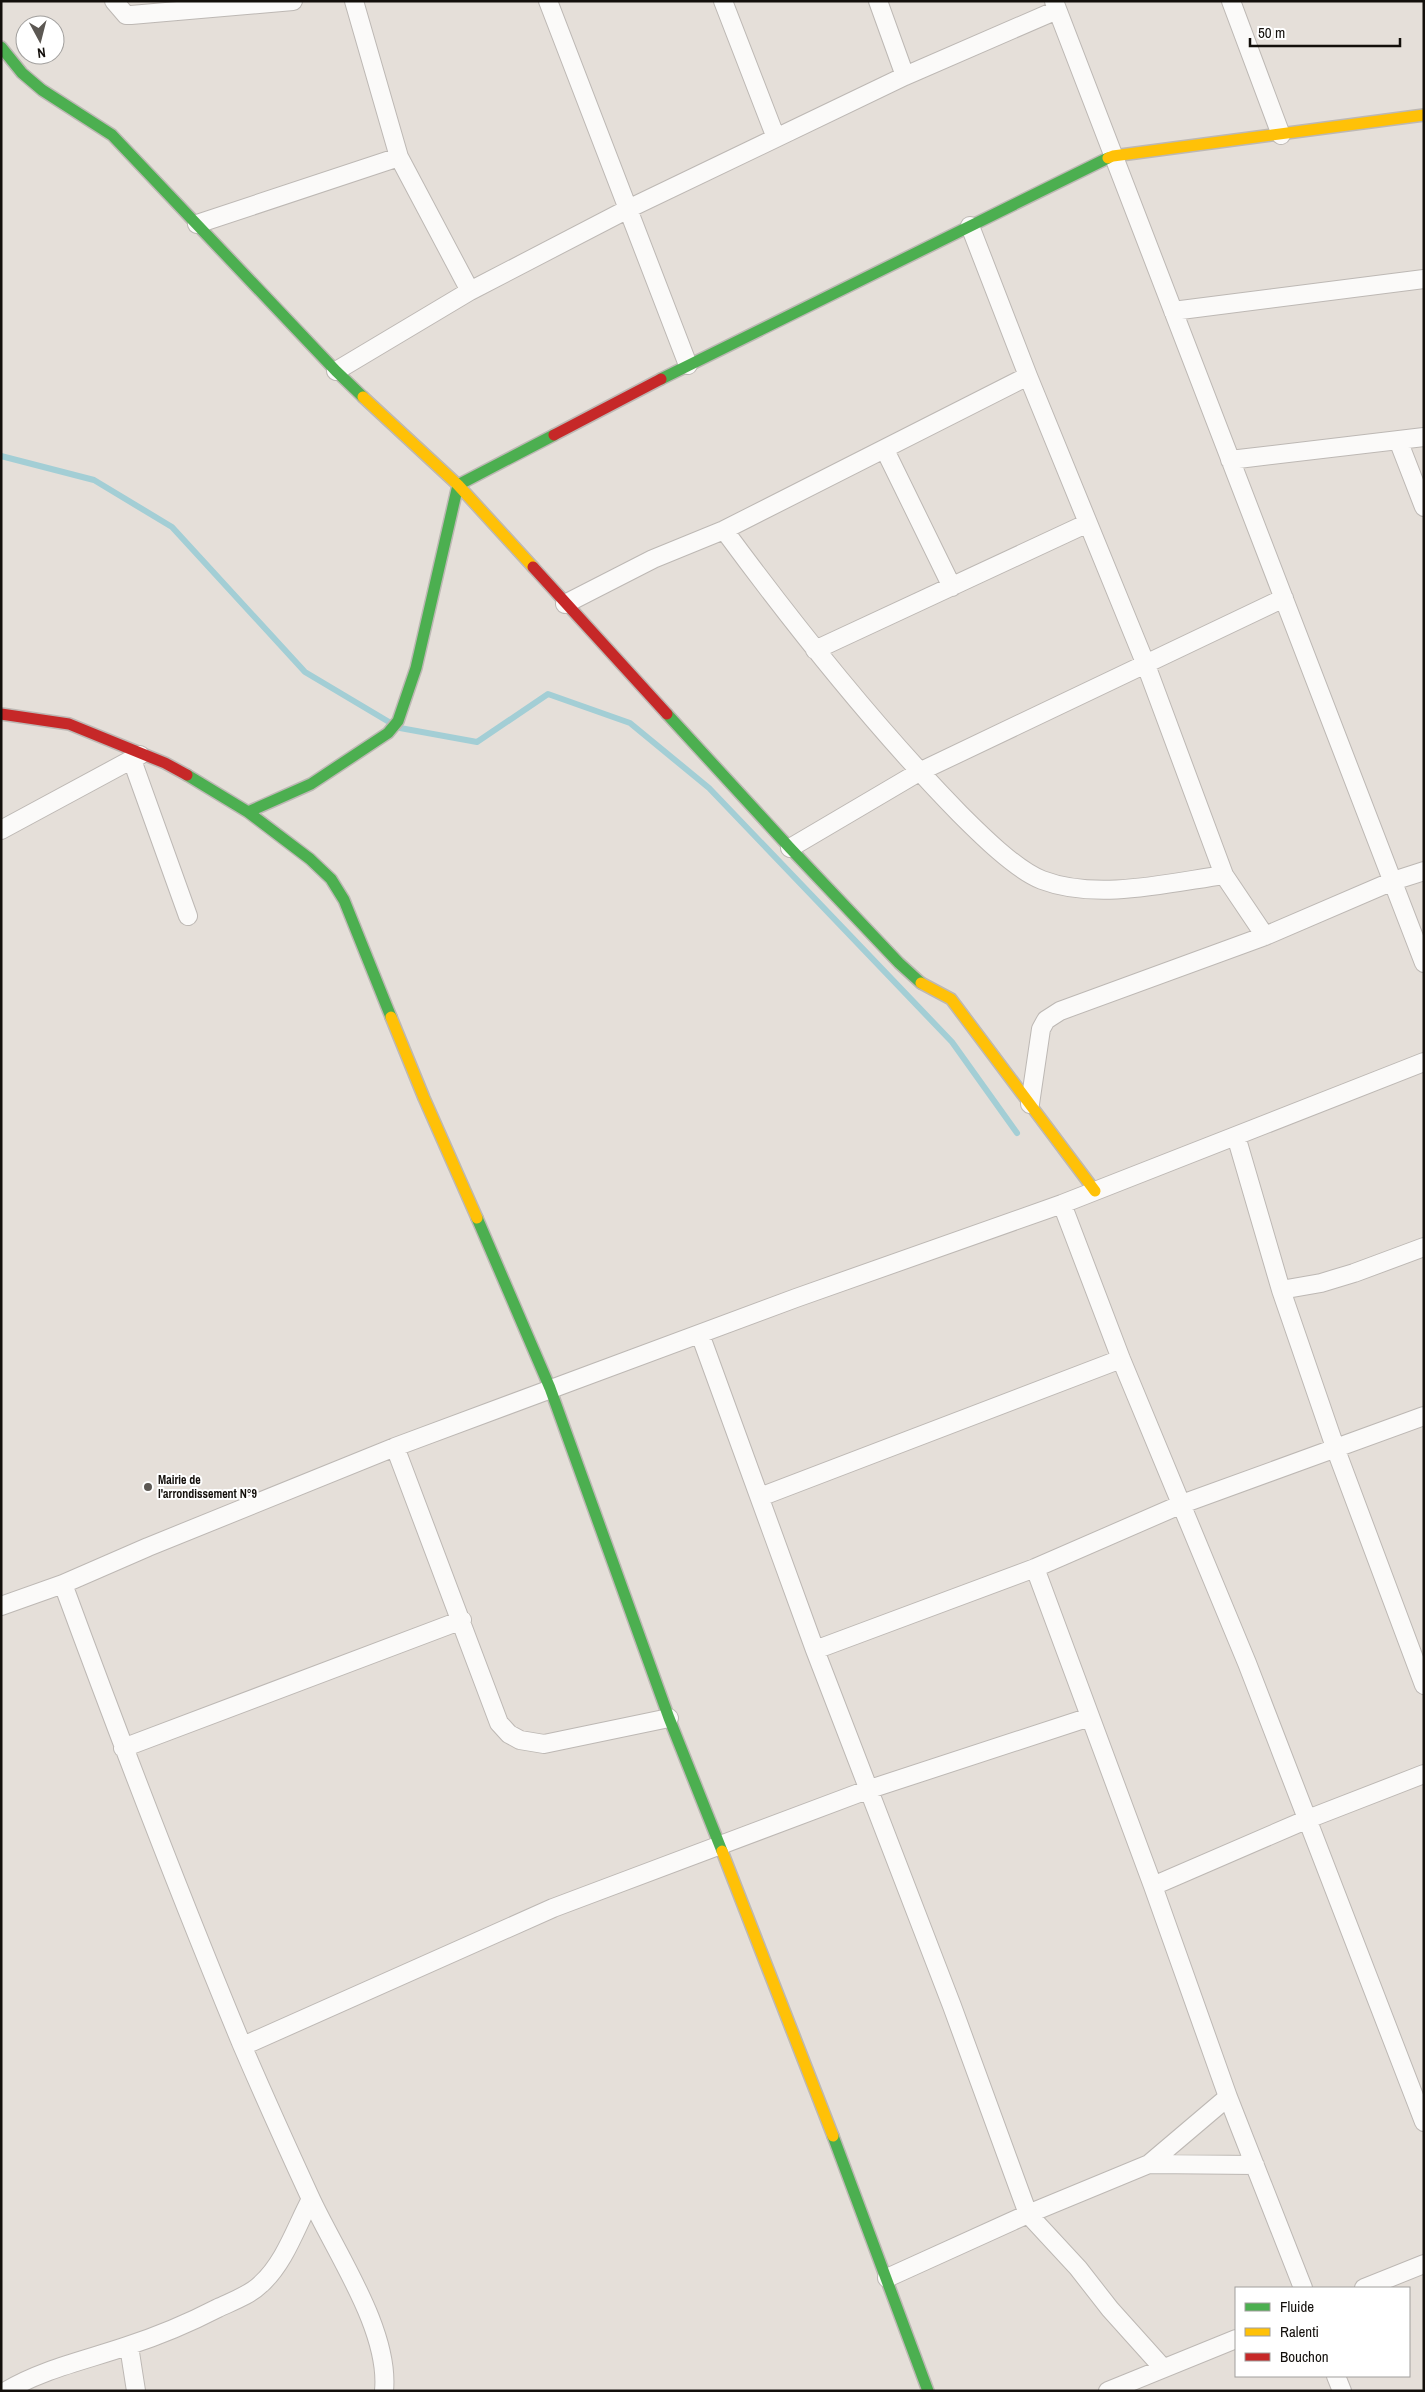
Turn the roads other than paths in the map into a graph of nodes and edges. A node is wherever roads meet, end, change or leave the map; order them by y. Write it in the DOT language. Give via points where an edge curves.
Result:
graph roads {
  1 [pos="114,1"];
  2 [pos="293,1"];
  3 [pos="354,1"];
  4 [pos="548,1"];
  5 [pos="723,1"];
  6 [pos="878,1"];
  7 [pos="1231,1"];
  8 [pos="1056,6"];
  9 [pos="1,47"];
  10 [pos="905,76"];
  11 [pos="1424,115"];
  12 [pos="1281,135"];
  13 [pos="776,138"];
  14 [pos="1113,156"];
  15 [pos="399,157"];
  16 [pos="628,209"];
  17 [pos="197,224"];
  18 [pos="970,226"];
  19 [pos="1424,279"];
  20 [pos="470,291"];
  21 [pos="1173,311"];
  22 [pos="688,365"];
  23 [pos="336,371"];
  24 [pos="1028,376"];
  25 [pos="1424,437"];
  26 [pos="1398,440"];
  27 [pos="884,450"];
  28 [pos="1230,460"];
  29 [pos="458,485"];
  30 [pos="1424,507"];
  31 [pos="1088,523"];
  32 [pos="724,530"];
  33 [pos="952,586"];
  34 [pos="1284,598"];
  35 [pos="565,604"];
  36 [pos="816,650"];
  37 [pos="1146,665"];
  38 [pos="1,714"];
  39 [pos="136,758"];
  40 [pos="919,772"];
  41 [pos="248,812"];
  42 [pos="1,830"];
  43 [pos="790,848"];
  44 [pos="1424,870"];
  45 [pos="1224,875"];
  46 [pos="1393,882"];
  47 [pos="188,916"];
  48 [pos="1265,936"];
  49 [pos="1424,962"];
  50 [pos="1424,1062"];
  51 [pos="1030,1104"];
  52 [pos="1236,1136"];
  53 [pos="1095,1191"];
  54 [pos="1062,1204"];
  55 [pos="1424,1246"];
  56 [pos="1281,1290"];
  57 [pos="700,1334"];
  58 [pos="1121,1360"];
  59 [pos="550,1388"];
  60 [pos="1424,1416"];
  61 [pos="395,1446"];
  62 [pos="1336,1450"];
  63 [pos="760,1497"];
  64 [pos="1182,1504"];
  65 [pos="1035,1568"];
  66 [pos="64,1584"];
  67 [pos="1,1606"];
  68 [pos="462,1620"];
  69 [pos="815,1650"];
  70 [pos="1424,1685"];
  71 [pos="1090,1717"];
  72 [pos="668,1718"];
  73 [pos="123,1748"];
  74 [pos="1424,1774"];
  75 [pos="868,1790"];
  76 [pos="1308,1819"];
  77 [pos="720,1846"];
  78 [pos="1153,1886"];
  79 [pos="243,2046"];
  80 [pos="1228,2097"];
  81 [pos="1424,2122"];
  82 [pos="1149,2164"];
  83 [pos="1255,2166"];
  84 [pos="311,2199"];
  85 [pos="1028,2214"];
  86 [pos="1424,2264"];
  87 [pos="887,2278"];
  88 [pos="1303,2287"];
  89 [pos="1366,2287"];
  90 [pos="1235,2339"];
  91 [pos="129,2346"];
  92 [pos="1163,2368"];
  93 [pos="1336,2377"];
  94 [pos="6,2391"];
  95 [pos="136,2391"];
  96 [pos="384,2391"];
  97 [pos="928,2391"];
  98 [pos="1108,2391"];
  99 [pos="1342,2391"];
  1 -- 2 [label="street" via="126,15"];
  3 -- 15 [label="street"];
  4 -- 16 [label="street"];
  5 -- 13 [label="street"];
  6 -- 10 [label="street"];
  7 -- 12 [label="street"];
  8 -- 10 [label="street"];
  8 -- 14 [label="street"];
  9 -- 17 [label="street" via="22,73 42,90 112,135"];
  10 -- 13 [label="street"];
  11 -- 12 [label="street"];
  12 -- 14 [label="street"];
  13 -- 16 [label="street"];
  14 -- 18 [label="street"];
  14 -- 21 [label="street"];
  15 -- 17 [label="street"];
  15 -- 20 [label="street"];
  16 -- 20 [label="street"];
  16 -- 22 [label="street"];
  17 -- 23 [label="street"];
  18 -- 22 [label="street"];
  18 -- 24 [label="street"];
  19 -- 21 [label="street"];
  20 -- 23 [label="street"];
  21 -- 28 [label="street"];
  22 -- 29 [label="street"];
  23 -- 29 [label="street"];
  24 -- 27 [label="street"];
  24 -- 31 [label="street"];
  25 -- 26 [label="street"];
  26 -- 28 [label="street"];
  26 -- 30 [label="street"];
  27 -- 32 [label="street"];
  27 -- 33 [label="street"];
  28 -- 34 [label="street"];
  29 -- 35 [label="street"];
  29 -- 41 [label="street" via="416,668 398,721 388,733 311,784"];
  31 -- 33 [label="street"];
  31 -- 37 [label="street"];
  32 -- 35 [label="street" via="653,558"];
  32 -- 36 [label="street"];
  33 -- 36 [label="street"];
  34 -- 37 [label="street"];
  34 -- 46 [label="street"];
  35 -- 43 [label="street"];
  36 -- 40 [label="street"];
  37 -- 40 [label="street"];
  37 -- 45 [label="street"];
  38 -- 39 [label="street" via="69,724"];
  39 -- 41 [label="street" via="165,763"];
  39 -- 42 [label="street"];
  39 -- 47 [label="street"];
  40 -- 43 [label="street"];
  40 -- 45 [label="street" via="985,839 1043,881 1095,890 1128,889"];
  41 -- 59 [label="street" via="310,859 331,879 344,900 424,1098"];
  43 -- 51 [label="street" via="899,963 925,986 951,999"];
  44 -- 46 [label="street"];
  45 -- 48 [label="street"];
  46 -- 48 [label="street"];
  46 -- 49 [label="street"];
  48 -- 51 [label="street" via="1060,1011 1046,1020 1038,1037"];
  50 -- 52 [label="street"];
  51 -- 53 [label="street"];
  52 -- 53 [label="street"];
  52 -- 56 [label="street"];
  53 -- 54 [label="street"];
  54 -- 57 [label="street"];
  54 -- 58 [label="street"];
  55 -- 56 [label="street" via="1354,1273"];
  56 -- 62 [label="street"];
  57 -- 59 [label="street"];
  57 -- 63 [label="street"];
  58 -- 63 [label="street"];
  58 -- 64 [label="street"];
  59 -- 61 [label="street"];
  59 -- 72 [label="street"];
  60 -- 62 [label="street"];
  61 -- 66 [label="street" via="148,1546"];
  61 -- 68 [label="street"];
  62 -- 64 [label="street"];
  62 -- 70 [label="street"];
  63 -- 69 [label="street"];
  64 -- 65 [label="street"];
  64 -- 76 [label="street"];
  65 -- 69 [label="street"];
  65 -- 71 [label="street"];
  66 -- 67 [label="street"];
  66 -- 73 [label="street"];
  68 -- 72 [label="street" via="499,1724 520,1740 544,1744"];
  68 -- 73 [label="street"];
  69 -- 75 [label="street"];
  71 -- 75 [label="street"];
  71 -- 78 [label="street"];
  72 -- 77 [label="street"];
  73 -- 79 [label="street"];
  74 -- 76 [label="street"];
  75 -- 77 [label="street"];
  75 -- 85 [label="street"];
  76 -- 78 [label="street"];
  76 -- 81 [label="street"];
  77 -- 79 [label="street" via="553,1908"];
  77 -- 87 [label="street"];
  78 -- 80 [label="street"];
  79 -- 84 [label="street"];
  80 -- 82 [label="street"];
  80 -- 83 [label="street"];
  82 -- 83 [label="street"];
  82 -- 85 [label="street"];
  83 -- 88 [label="street"];
  84 -- 91 [label="street" via="276,2268 260,2285 199,2318"];
  84 -- 96 [label="street" via="366,2310 382,2352"];
  85 -- 87 [label="street"];
  85 -- 92 [label="street"];
  86 -- 89 [label="street"];
  87 -- 97 [label="street"];
  90 -- 92 [label="street"];
  91 -- 94 [label="street" via="65,2365"];
  91 -- 95 [label="street"];
  92 -- 98 [label="street"];
  93 -- 99 [label="street"];
}
